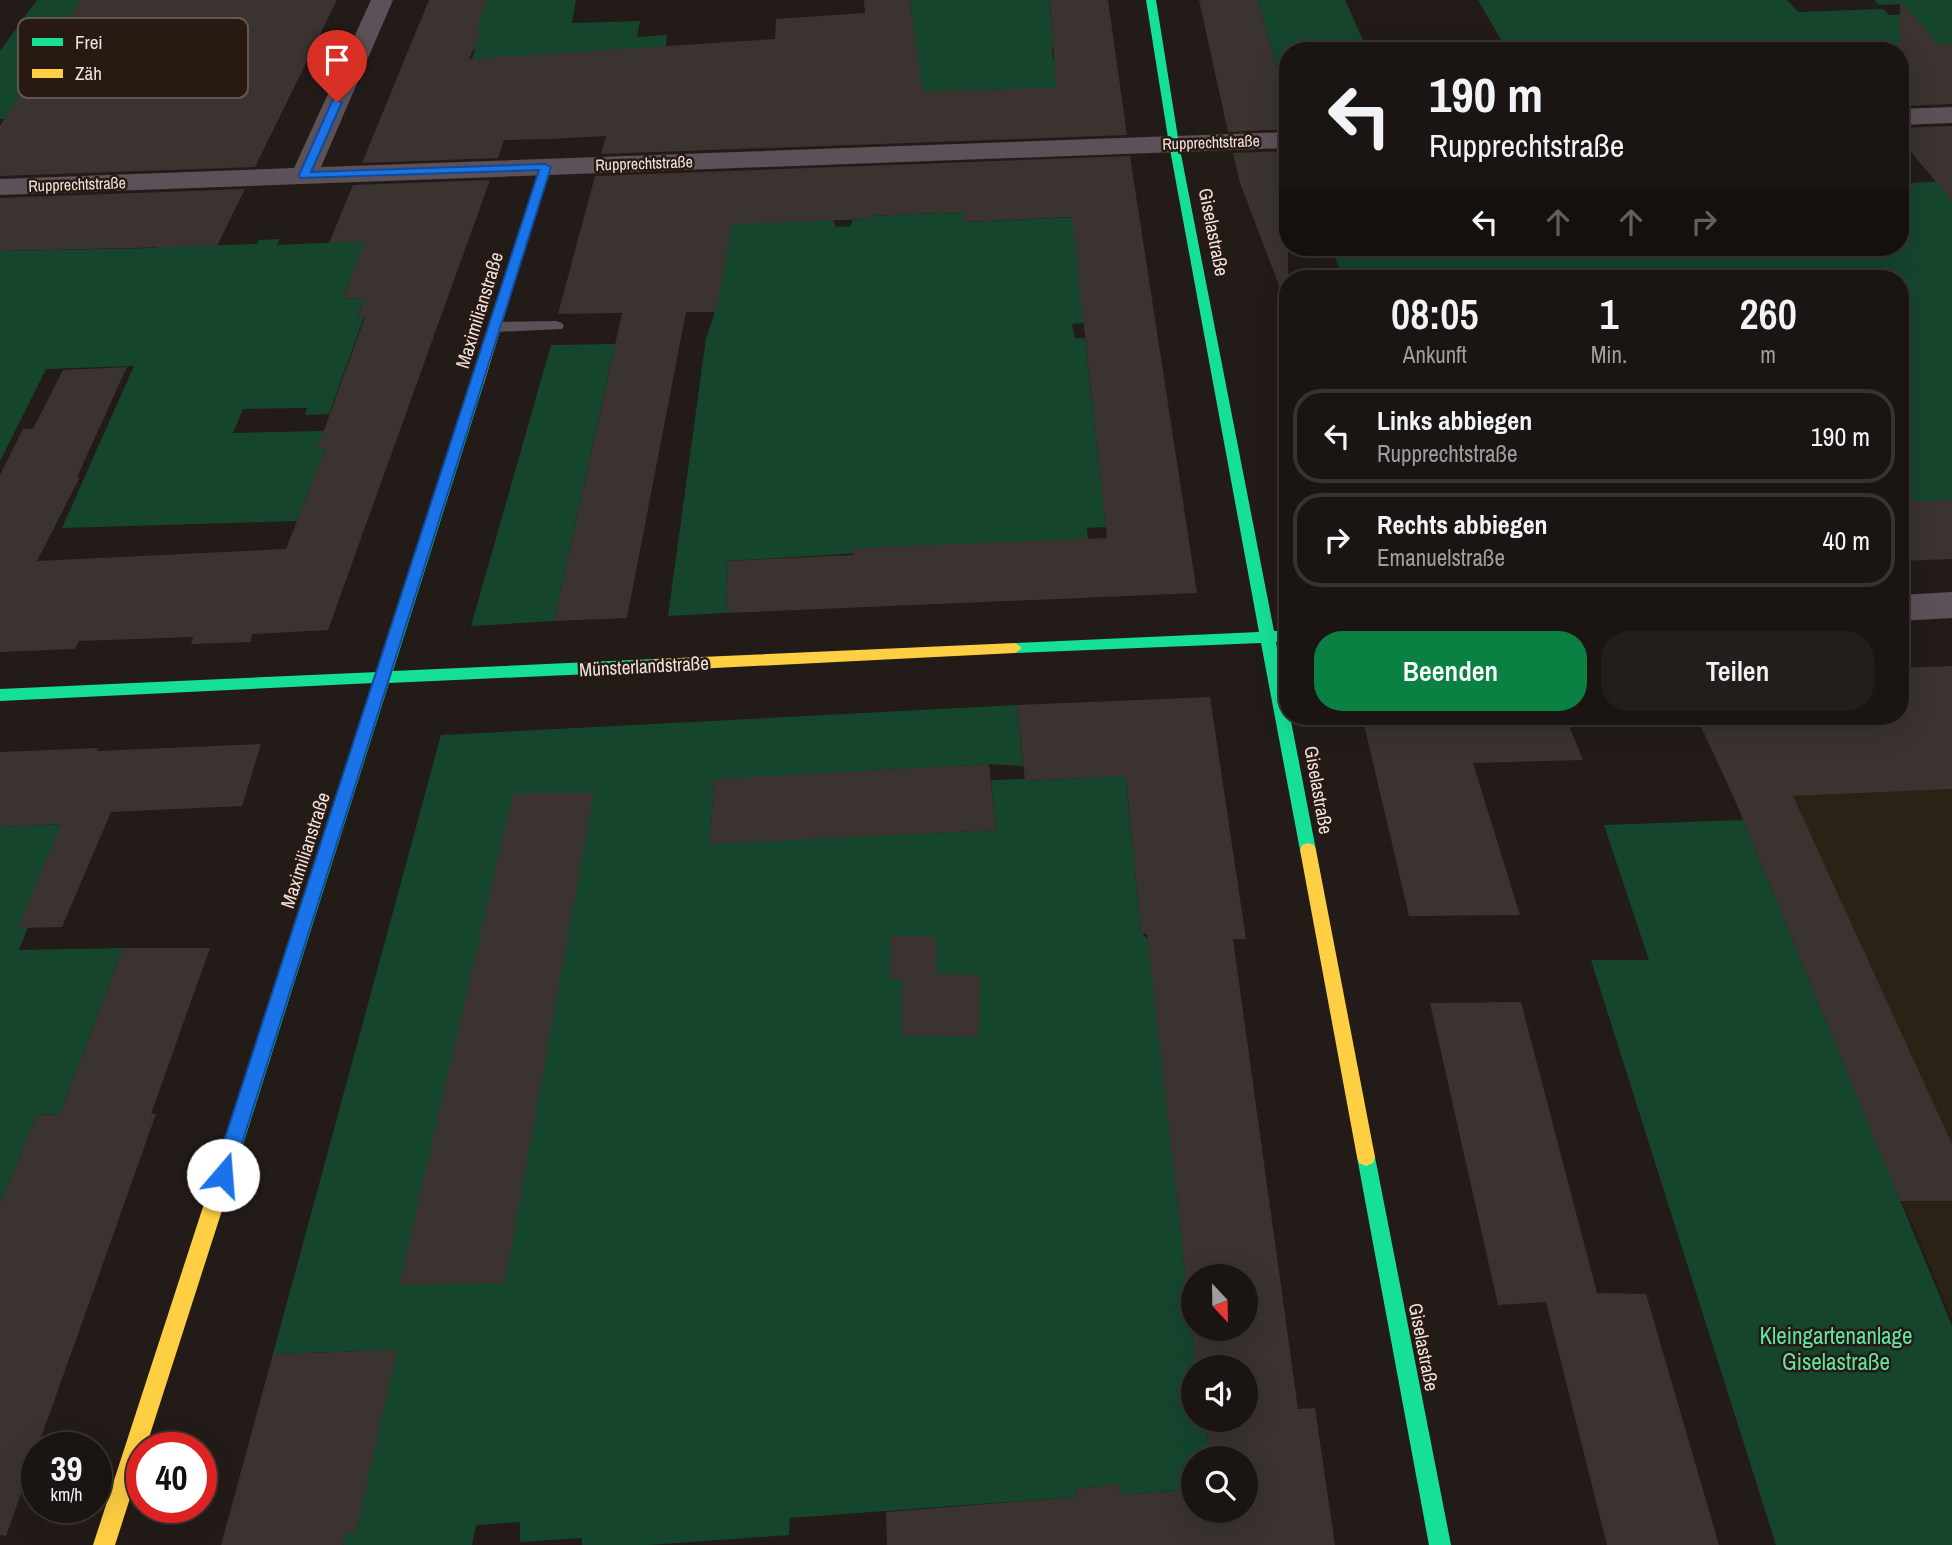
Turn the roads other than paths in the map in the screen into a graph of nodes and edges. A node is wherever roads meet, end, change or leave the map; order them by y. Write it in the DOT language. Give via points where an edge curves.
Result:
graph roads {
  1 [pos="382,0"];
  2 [pos="1151,0"];
  3 [pos="1952,116"];
  4 [pos="1909,117"];
  5 [pos="1279,140"];
  6 [pos="1174,144"];
  7 [pos="545,167"];
  8 [pos="304,175"];
  9 [pos="0,187"];
  10 [pos="556,326"];
  11 [pos="496,327"];
  12 [pos="1952,605"];
  13 [pos="1909,607"];
  14 [pos="1279,636"];
  15 [pos="1269,637"];
  16 [pos="381,678"];
  17 [pos="1279,690"];
  18 [pos="0,695"];
  19 [pos="1286,725"];
  20 [pos="104,1545"];
  21 [pos="1440,1545"];
  1 -- 8 [label="street"];
  2 -- 6 [label="street, Giselastraße"];
  3 -- 4 [label="street"];
  5 -- 6 [label="street, Rupprechtstraße"];
  6 -- 7 [label="street, Rupprechtstraße"];
  6 -- 15 [label="street, Giselastraße"];
  7 -- 8 [label="street, Rupprechtstraße"];
  7 -- 11 [label="street, Maximilianstraße"];
  8 -- 9 [label="street, Rupprechtstraße"];
  10 -- 11 [label="lane"];
  11 -- 16 [label="street, Maximilianstraße"];
  12 -- 13 [label="street"];
  14 -- 15 [label="street, Münsterlandstraße"];
  15 -- 16 [label="street, Münsterlandstraße"];
  15 -- 17 [label="street, Giselastraße"];
  16 -- 18 [label="street, Münsterlandstraße"];
  16 -- 20 [label="street, Maximilianstraße"];
  19 -- 21 [label="street, Giselastraße"];
}
